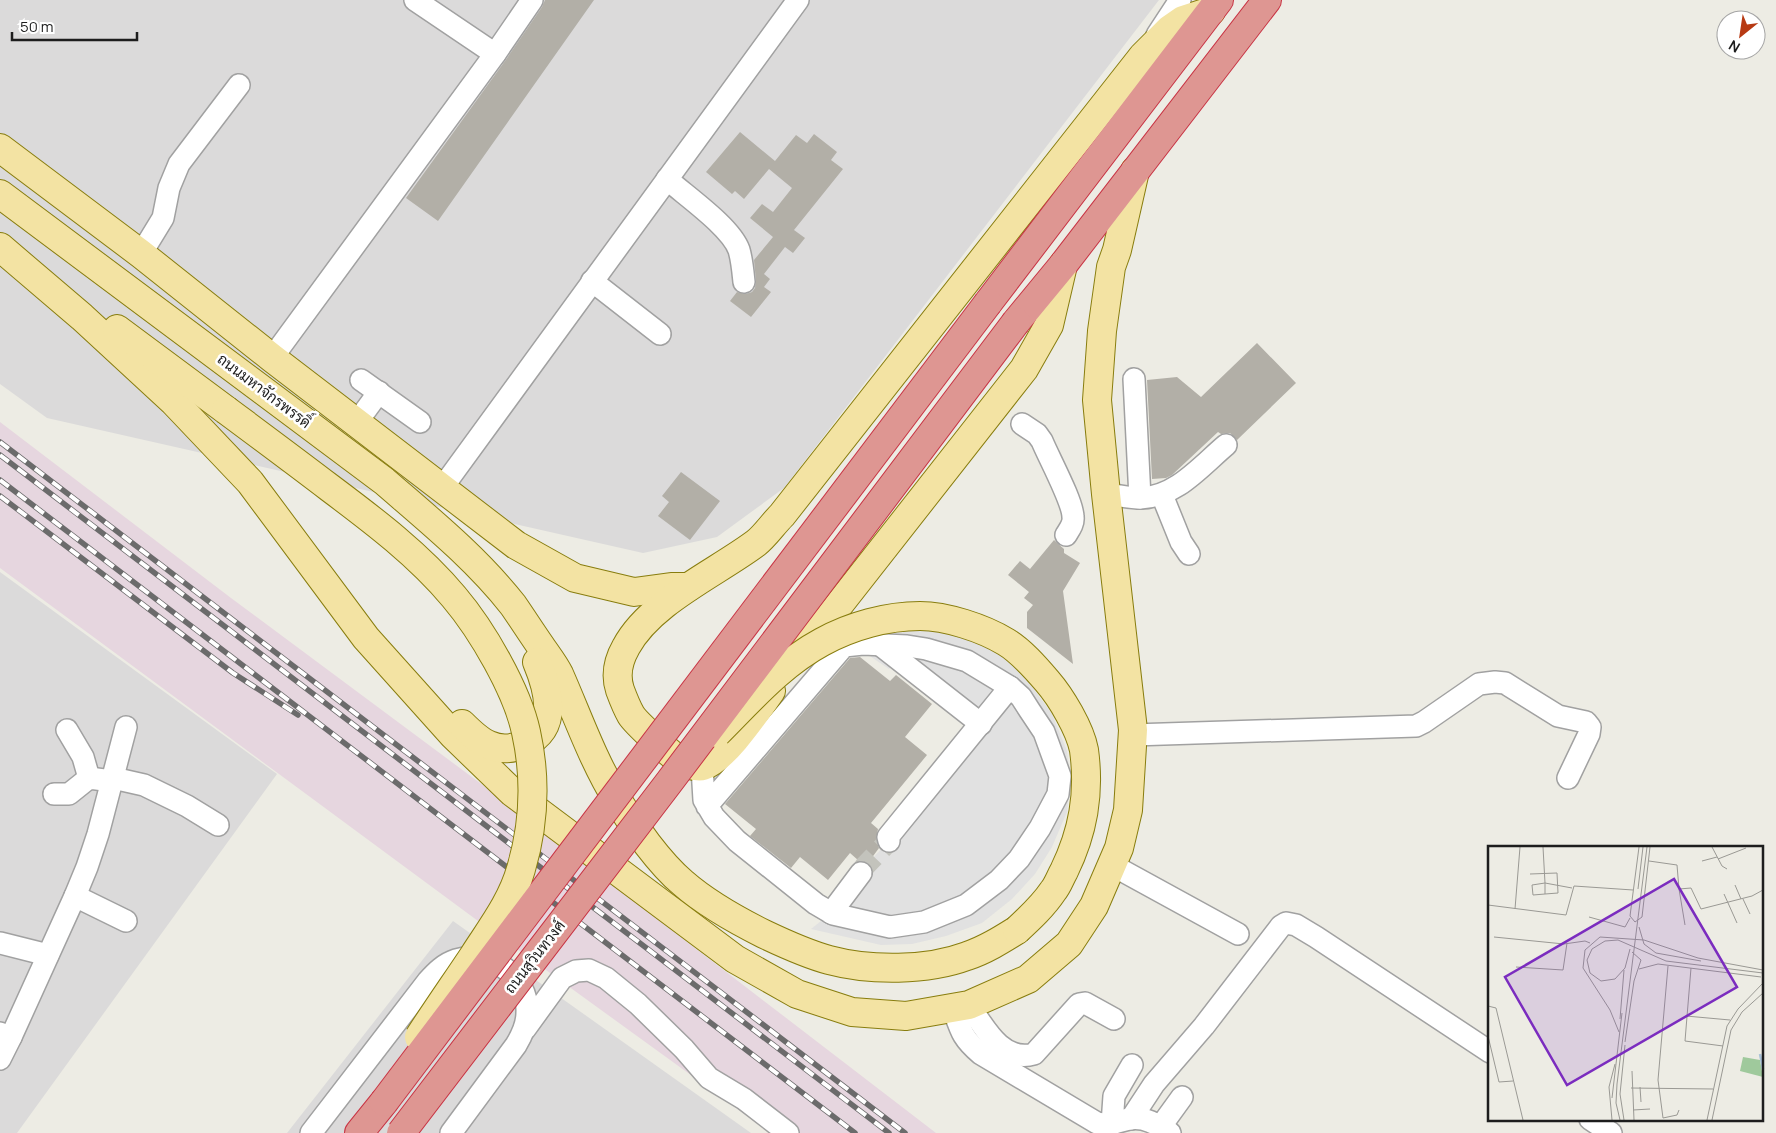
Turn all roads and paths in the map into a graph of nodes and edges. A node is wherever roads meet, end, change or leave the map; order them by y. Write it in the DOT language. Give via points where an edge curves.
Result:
graph roads {
  1 [pos="414,0"];
  2 [pos="798,0"];
  3 [pos="1180,0"];
  4 [pos="1267,0"];
  5 [pos="526,2"];
  6 [pos="1214,5"];
  7 [pos="494,54"];
  8 [pos="1142,56"];
  9 [pos="240,84"];
  10 [pos="0,148"];
  11 [pos="1135,171"];
  12 [pos="667,179"];
  13 [pos="0,194"];
  14 [pos="0,242"];
  15 [pos="0,247"];
  16 [pos="141,254"];
  17 [pos="1063,265"];
  18 [pos="592,281"];
  19 [pos="744,282"];
  20 [pos="660,334"];
  21 [pos="272,358"];
  22 [pos="1134,379"];
  23 [pos="361,380"];
  24 [pos="379,392"];
  25 [pos="1011,413"];
  26 [pos="357,422"];
  27 [pos="420,422"];
  28 [pos="1226,445"];
  29 [pos="442,488"];
  30 [pos="1106,494"];
  31 [pos="1162,495"];
  32 [pos="1140,498"];
  33 [pos="1066,535"];
  34 [pos="1190,554"];
  35 [pos="688,587"];
  36 [pos="513,606"];
  37 [pos="366,638"];
  38 [pos="878,644"];
  39 [pos="1010,687"];
  40 [pos="981,724"];
  41 [pos="126,727"];
  42 [pos="67,730"];
  43 [pos="1133,735"];
  44 [pos="702,767"];
  45 [pos="89,778"];
  46 [pos="1568,778"];
  47 [pos="112,780"];
  48 [pos="670,782"];
  49 [pos="54,794"];
  50 [pos="707,806"];
  51 [pos="218,825"];
  52 [pos="889,841"];
  53 [pos="1112,865"];
  54 [pos="861,873"];
  55 [pos="75,896"];
  56 [pos="830,913"];
  57 [pos="126,922"];
  58 [pos="1238,934"];
  59 [pos="0,943"];
  60 [pos="48,955"];
  61 [pos="961,1007"];
  62 [pos="1114,1019"];
  63 [pos="524,1030"];
  64 [pos="6,1035"];
  65 [pos="1488,1051"];
  66 [pos="0,1060"];
  67 [pos="1132,1065"];
  68 [pos="1182,1097"];
  69 [pos="384,1102"];
  70 [pos="1592,1120"];
  71 [pos="1121,1121"];
  72 [pos="460,1130"];
  73 [pos="1166,1130"];
  74 [pos="311,1133"];
  75 [pos="359,1133"];
  76 [pos="400,1133"];
  77 [pos="788,1133"];
  78 [pos="1611,1133"];
  1 -- 7 [label="street"];
  2 -- 12 [label="street"];
  3 -- 8 [label="street"];
  4 -- 11 [label="highway, ถนนสุวินทวงศ์"];
  5 -- 7 [label="street"];
  6 -- 8 [label="main road" via="1170,29"];
  6 -- 69 [label="highway, bridge"];
  7 -- 21 [label="street"];
  8 -- 35 [label="main road" via="782,515 757,542"];
  9 -- 16 [label="street" via="179,164 169,188 163,218"];
  10 -- 16 [label="main road"];
  11 -- 17 [label="highway, ถนนสุวินทวงศ์"];
  11 -- 30 [label="main road" via="1111,267 1102,331 1097,400"];
  12 -- 18 [label="street"];
  12 -- 19 [label="street" via="734,240"];
  13 -- 36 [label="main road, ถนนมหาจักรพรรดิ์" via="384,481 483,571"];
  14 -- 69 [label="main road, bridge" via="388,533 449,591 480,633 500,668 526,730 532,762 529,836 521,870 506,906 400,1067"];
  15 -- 37 [label="main road" via="174,402 250,482"];
  16 -- 21 [label="main road"];
  17 -- 25 [label="main road" via="1048,324 1024,369"];
  17 -- 48 [label="highway, ถนนสุวินทวงศ์, bridge" via="1016,322"];
  18 -- 20 [label="street"];
  18 -- 29 [label="street"];
  21 -- 26 [label="main road"];
  22 -- 32 [label="street"];
  23 -- 24 [label="street"];
  24 -- 26 [label="street"];
  24 -- 27 [label="street"];
  25 -- 33 [label="street" via="1042,441 1074,518"];
  25 -- 44 [label="main road" via="842,599 732,742 712,762"];
  26 -- 29 [label="main road"];
  28 -- 31 [label="street" via="1178,486"];
  29 -- 35 [label="main road" via="516,545 576,578 634,592"];
  30 -- 32 [label="street"];
  30 -- 43 [label="main road"];
  31 -- 32 [label="street"];
  31 -- 34 [label="street" via="1181,542"];
  35 -- 44 [label="main road" via="636,632 617,667 620,689 632,716 680,760"];
  36 -- 37 [label="main road" via="545,682 548,705 547,719 540,731 531,741 518,747 504,749 478,739"];
  36 -- 48 [label="main road, bridge" via="558,672 589,748 618,801 650,847 682,883 753,929 829,960 865,967 933,964 966,957 1017,930 1054,890 1069,861 1081,830 1086,779 1084,748 1071,718 1050,684 1033,665 1007,642 979,629 921,616 887,619 853,628 791,660"];
  37 -- 61 [label="main road" via="453,735 512,792 735,959 797,994 852,1012 906,1016"];
  38 -- 39 [label="street" via="926,649 967,661"];
  38 -- 40 [label="street"];
  38 -- 50 [label="street" via="844,646"];
  39 -- 40 [label="street"];
  39 -- 56 [label="street" via="1021,697 1044,732 1060,776 1058,794 1020,859 966,905 924,922 890,927"];
  40 -- 52 [label="street" via="888,837"];
  41 -- 47 [label="street"];
  42 -- 45 [label="street" via="83,757"];
  43 -- 46 [label="street" via="1416,726 1479,684 1495,682 1505,683 1558,716 1586,722 1590,727"];
  43 -- 53 [label="main road" via="1128,810"];
  44 -- 50 [label="street"];
  45 -- 47 [label="street"];
  45 -- 49 [label="street" via="69,794"];
  47 -- 51 [label="street" via="144,785"];
  47 -- 55 [label="street" via="95,842"];
  48 -- 76 [label="highway, ถนนสุวินทวงศ์, bridge"];
  50 -- 56 [label="street" via="737,841"];
  53 -- 58 [label="street"];
  53 -- 61 [label="main road" via="1094,906 1069,944 1028,979"];
  54 -- 56 [label="street"];
  55 -- 57 [label="street"];
  55 -- 60 [label="street"];
  59 -- 60 [label="street"];
  60 -- 64 [label="street"];
  61 -- 62 [label="street" via="1004,1049 1025,1057 1034,1054 1079,1004 1085,1003"];
  61 -- 71 [label="street" via="961,1032 981,1054 1097,1123"];
  63 -- 72 [label="street"];
  63 -- 74 [label="street" via="528,1012 525,995 516,979 488,959 471,957 455,960 428,981"];
  63 -- 77 [label="street" via="562,978 576,971 589,970 606,978 638,1004 709,1078 744,1099"];
  64 -- 66 [label="street"];
  65 -- 71 [label="street" via="1316,937 1286,923 1204,1026"];
  67 -- 71 [label="street" via="1114,1096"];
  68 -- 73 [label="street"];
  69 -- 75 [label="highway"];
  70 -- 78 [label="street"];
  71 -- 73 [label="street" via="1151,1121"];
}
